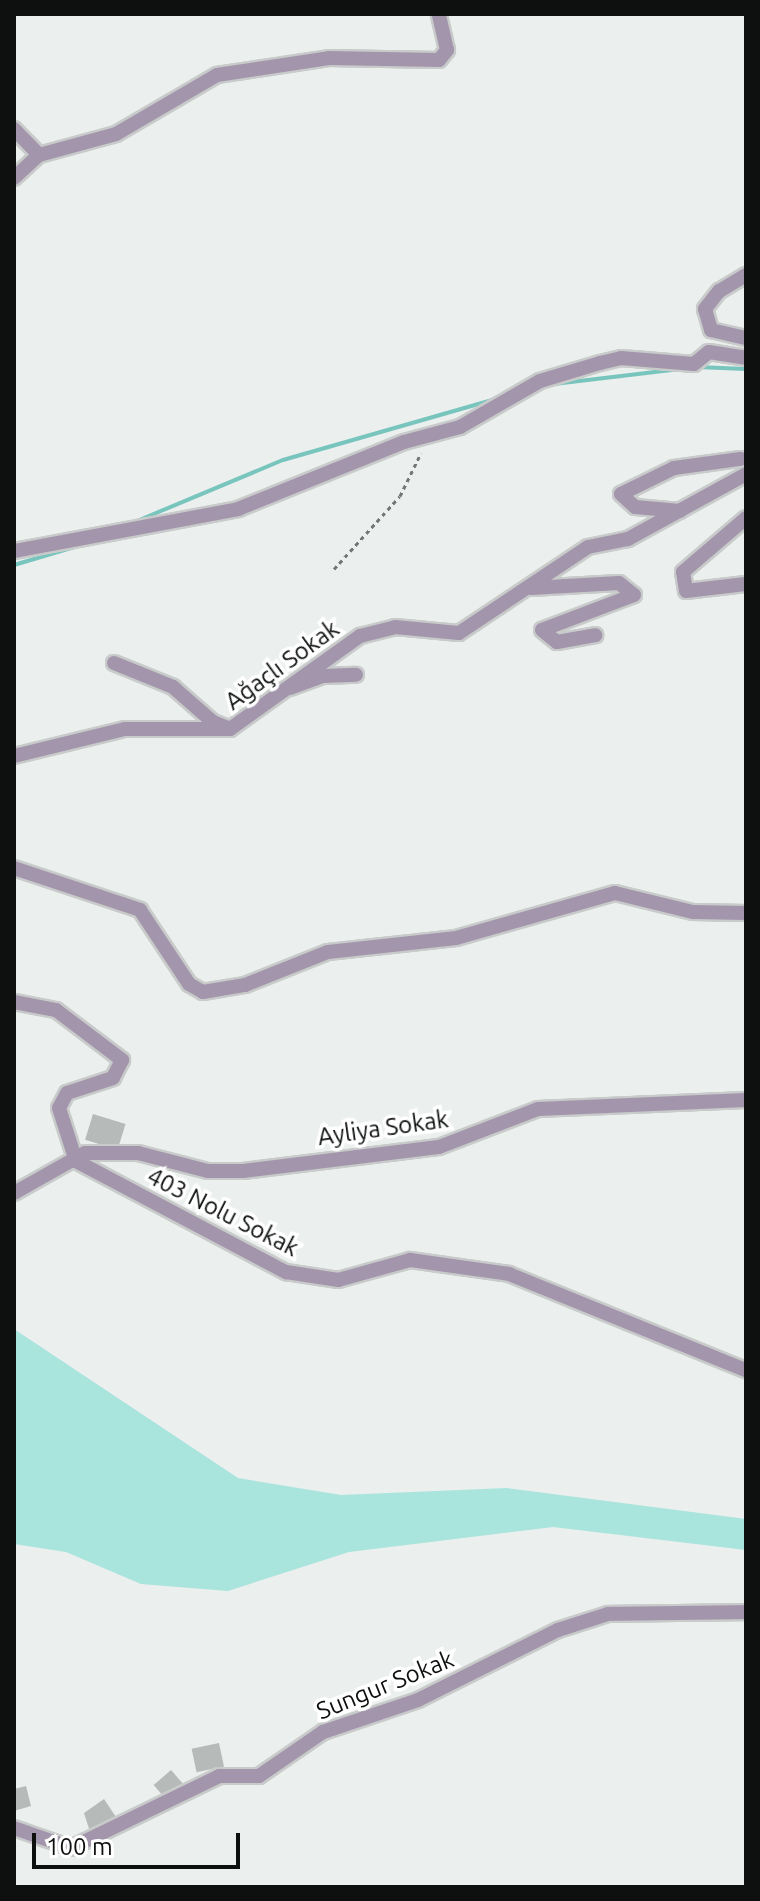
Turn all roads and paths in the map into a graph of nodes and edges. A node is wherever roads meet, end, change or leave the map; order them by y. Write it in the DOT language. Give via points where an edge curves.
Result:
graph roads {
  1 [pos="439,14"];
  2 [pos="14,129"];
  3 [pos="39,155"];
  4 [pos="14,178"];
  5 [pos="746,275"];
  6 [pos="746,338"];
  7 [pos="746,358"];
  8 [pos="443,431"];
  9 [pos="743,456"];
  10 [pos="746,474"];
  11 [pos="729,480"];
  12 [pos="680,511"];
  13 [pos="746,518"];
  14 [pos="14,551"];
  15 [pos="334,569"];
  16 [pos="746,584"];
  17 [pos="523,589"];
  18 [pos="595,635"];
  19 [pos="114,663"];
  20 [pos="356,675"];
  21 [pos="278,693"];
  22 [pos="230,729"];
  23 [pos="14,756"];
  24 [pos="14,868"];
  25 [pos="746,913"];
  26 [pos="14,1002"];
  27 [pos="746,1100"];
  28 [pos="76,1161"];
  29 [pos="14,1193"];
  30 [pos="746,1370"];
  31 [pos="746,1612"];
  32 [pos="14,1828"];
  1 -- 3 [label="street" via="447,50 439,60 329,58 217,75 116,134"];
  2 -- 3 [label="street"];
  3 -- 4 [label="street"];
  5 -- 6 [label="street" via="719,291 705,309 711,330"];
  7 -- 8 [label="street" via="709,352 694,364 621,358 600,363 540,381 460,427"];
  8 -- 14 [label="street" via="238,509"];
  8 -- 15 [label="path" via="416,456 400,496"];
  9 -- 11 [label="street"];
  9 -- 12 [label="street" via="674,468 621,494 635,507"];
  10 -- 11 [label="street"];
  11 -- 12 [label="street"];
  12 -- 17 [label="street" via="628,539 588,547"];
  13 -- 16 [label="street" via="683,572 686,591"];
  17 -- 18 [label="street" via="559,581 619,583 634,595 542,630 557,642"];
  17 -- 21 [label="street, Ağaçlı Sokak" via="459,633 434,626 377,627 324,656"];
  19 -- 22 [label="street" via="173,687 213,722"];
  20 -- 21 [label="street" via="323,676"];
  21 -- 22 [label="street, Ağaçlı Sokak"];
  22 -- 23 [label="street, Ağaçlı Sokak" via="125,729"];
  24 -- 25 [label="street" via="140,910 189,984 203,992 245,985 328,952 456,938 615,893 693,912"];
  26 -- 28 [label="street" via="56,1010 122,1060 113,1078 67,1093 59,1108"];
  27 -- 28 [label="street, Ayliya Sokak" via="538,1109 439,1147 243,1171 208,1171 138,1153 85,1153"];
  28 -- 29 [label="street, Ayliya Sokak"];
  28 -- 30 [label="street, 403 Nolu Sokak" via="286,1272 338,1280 410,1260 509,1274"];
  31 -- 32 [label="street, Sungur Sokak" via="608,1614 558,1630 418,1700 323,1732 259,1776 219,1776 71,1848"];
}
